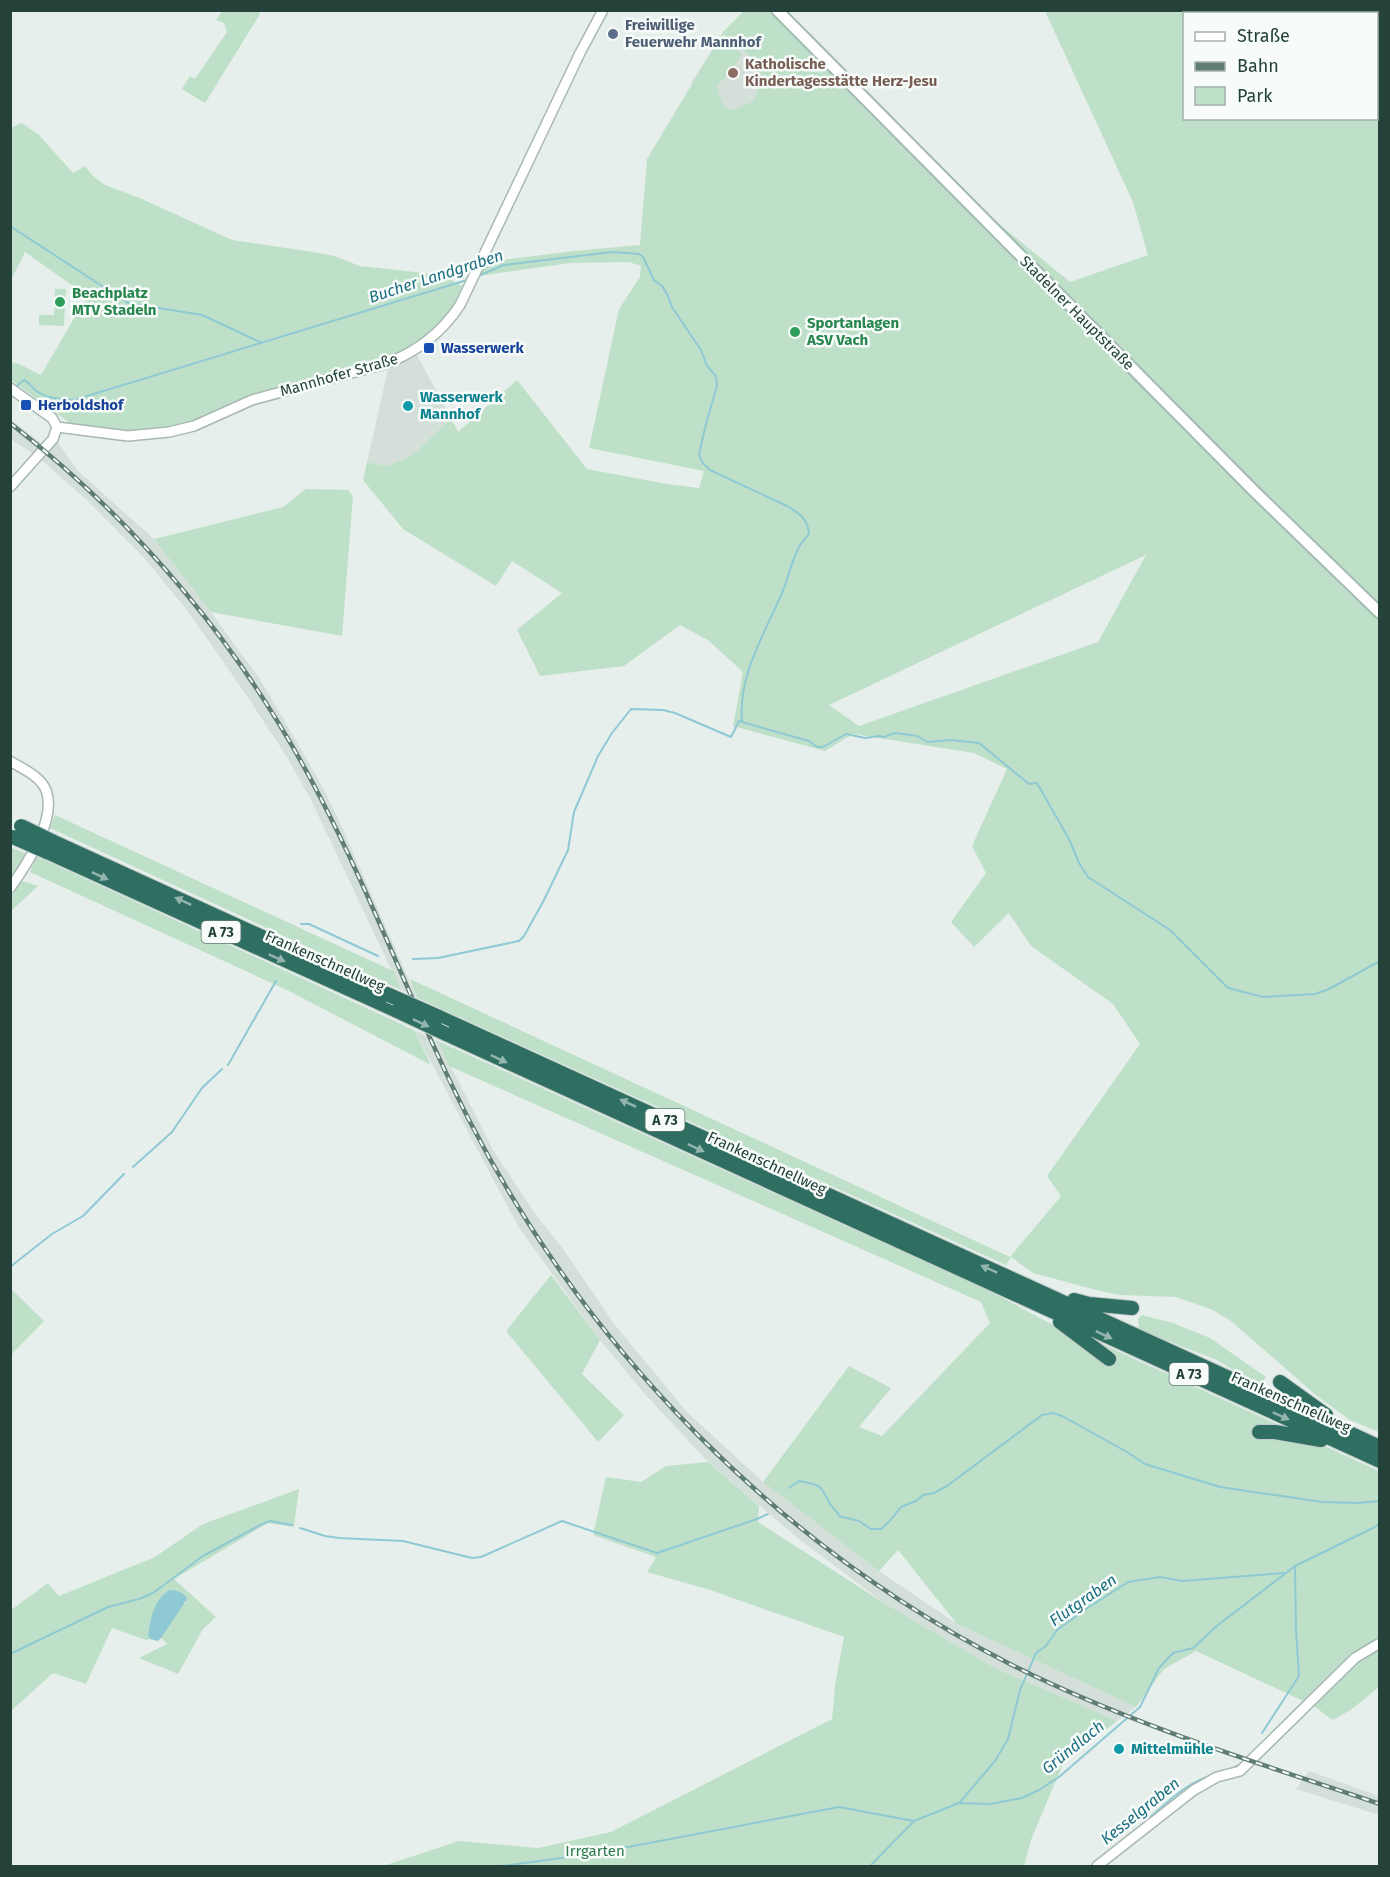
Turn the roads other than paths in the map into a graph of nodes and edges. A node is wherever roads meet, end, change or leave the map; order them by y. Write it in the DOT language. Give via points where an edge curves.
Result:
graph roads {
  1 [pos="603,10"];
  2 [pos="777,10"];
  3 [pos="10,388"];
  4 [pos="57,427"];
  5 [pos="10,488"];
  6 [pos="1380,613"];
  7 [pos="10,761"];
  8 [pos="14,830"];
  9 [pos="50,847"];
  10 [pos="10,888"];
  11 [pos="1037,1297"];
  12 [pos="1132,1308"];
  13 [pos="1109,1359"];
  14 [pos="1280,1382"];
  15 [pos="1259,1432"];
  16 [pos="1352,1441"];
  17 [pos="1380,1447"];
  18 [pos="1380,1461"];
  19 [pos="1380,1643"];
  20 [pos="1097,1866"];
  1 -- 4 [label="street, Mannhofer Straße" via="466,291 451,318 432,338 385,364 252,400 194,426 170,432 128,436"];
  2 -- 6 [label="main road, Stadelner Hauptstraße"];
  3 -- 4 [label="street" via="52,418"];
  4 -- 5 [label="street" via="53,439"];
  7 -- 10 [label="street" via="35,776 46,790 48,804 43,828"];
  8 -- 9 [label="highway, Frankenschnellweg / A 73, bridge"];
  9 -- 11 [label="highway, Frankenschnellweg / A 73, one-way, bridge" via="446,1034"];
  11 -- 9 [label="highway, Frankenschnellweg / A 73, one-way, bridge" via="439,1017"];
  11 -- 12 [label="highway"];
  11 -- 13 [label="highway"];
  11 -- 16 [label="highway, Frankenschnellweg / A 73"];
  14 -- 16 [label="highway"];
  15 -- 16 [label="highway"];
  16 -- 17 [label="highway, Frankenschnellweg / A 73"];
  16 -- 18 [label="highway, Frankenschnellweg / A 73"];
  19 -- 20 [label="street" via="1355,1658 1240,1771 1194,1790"];
}
